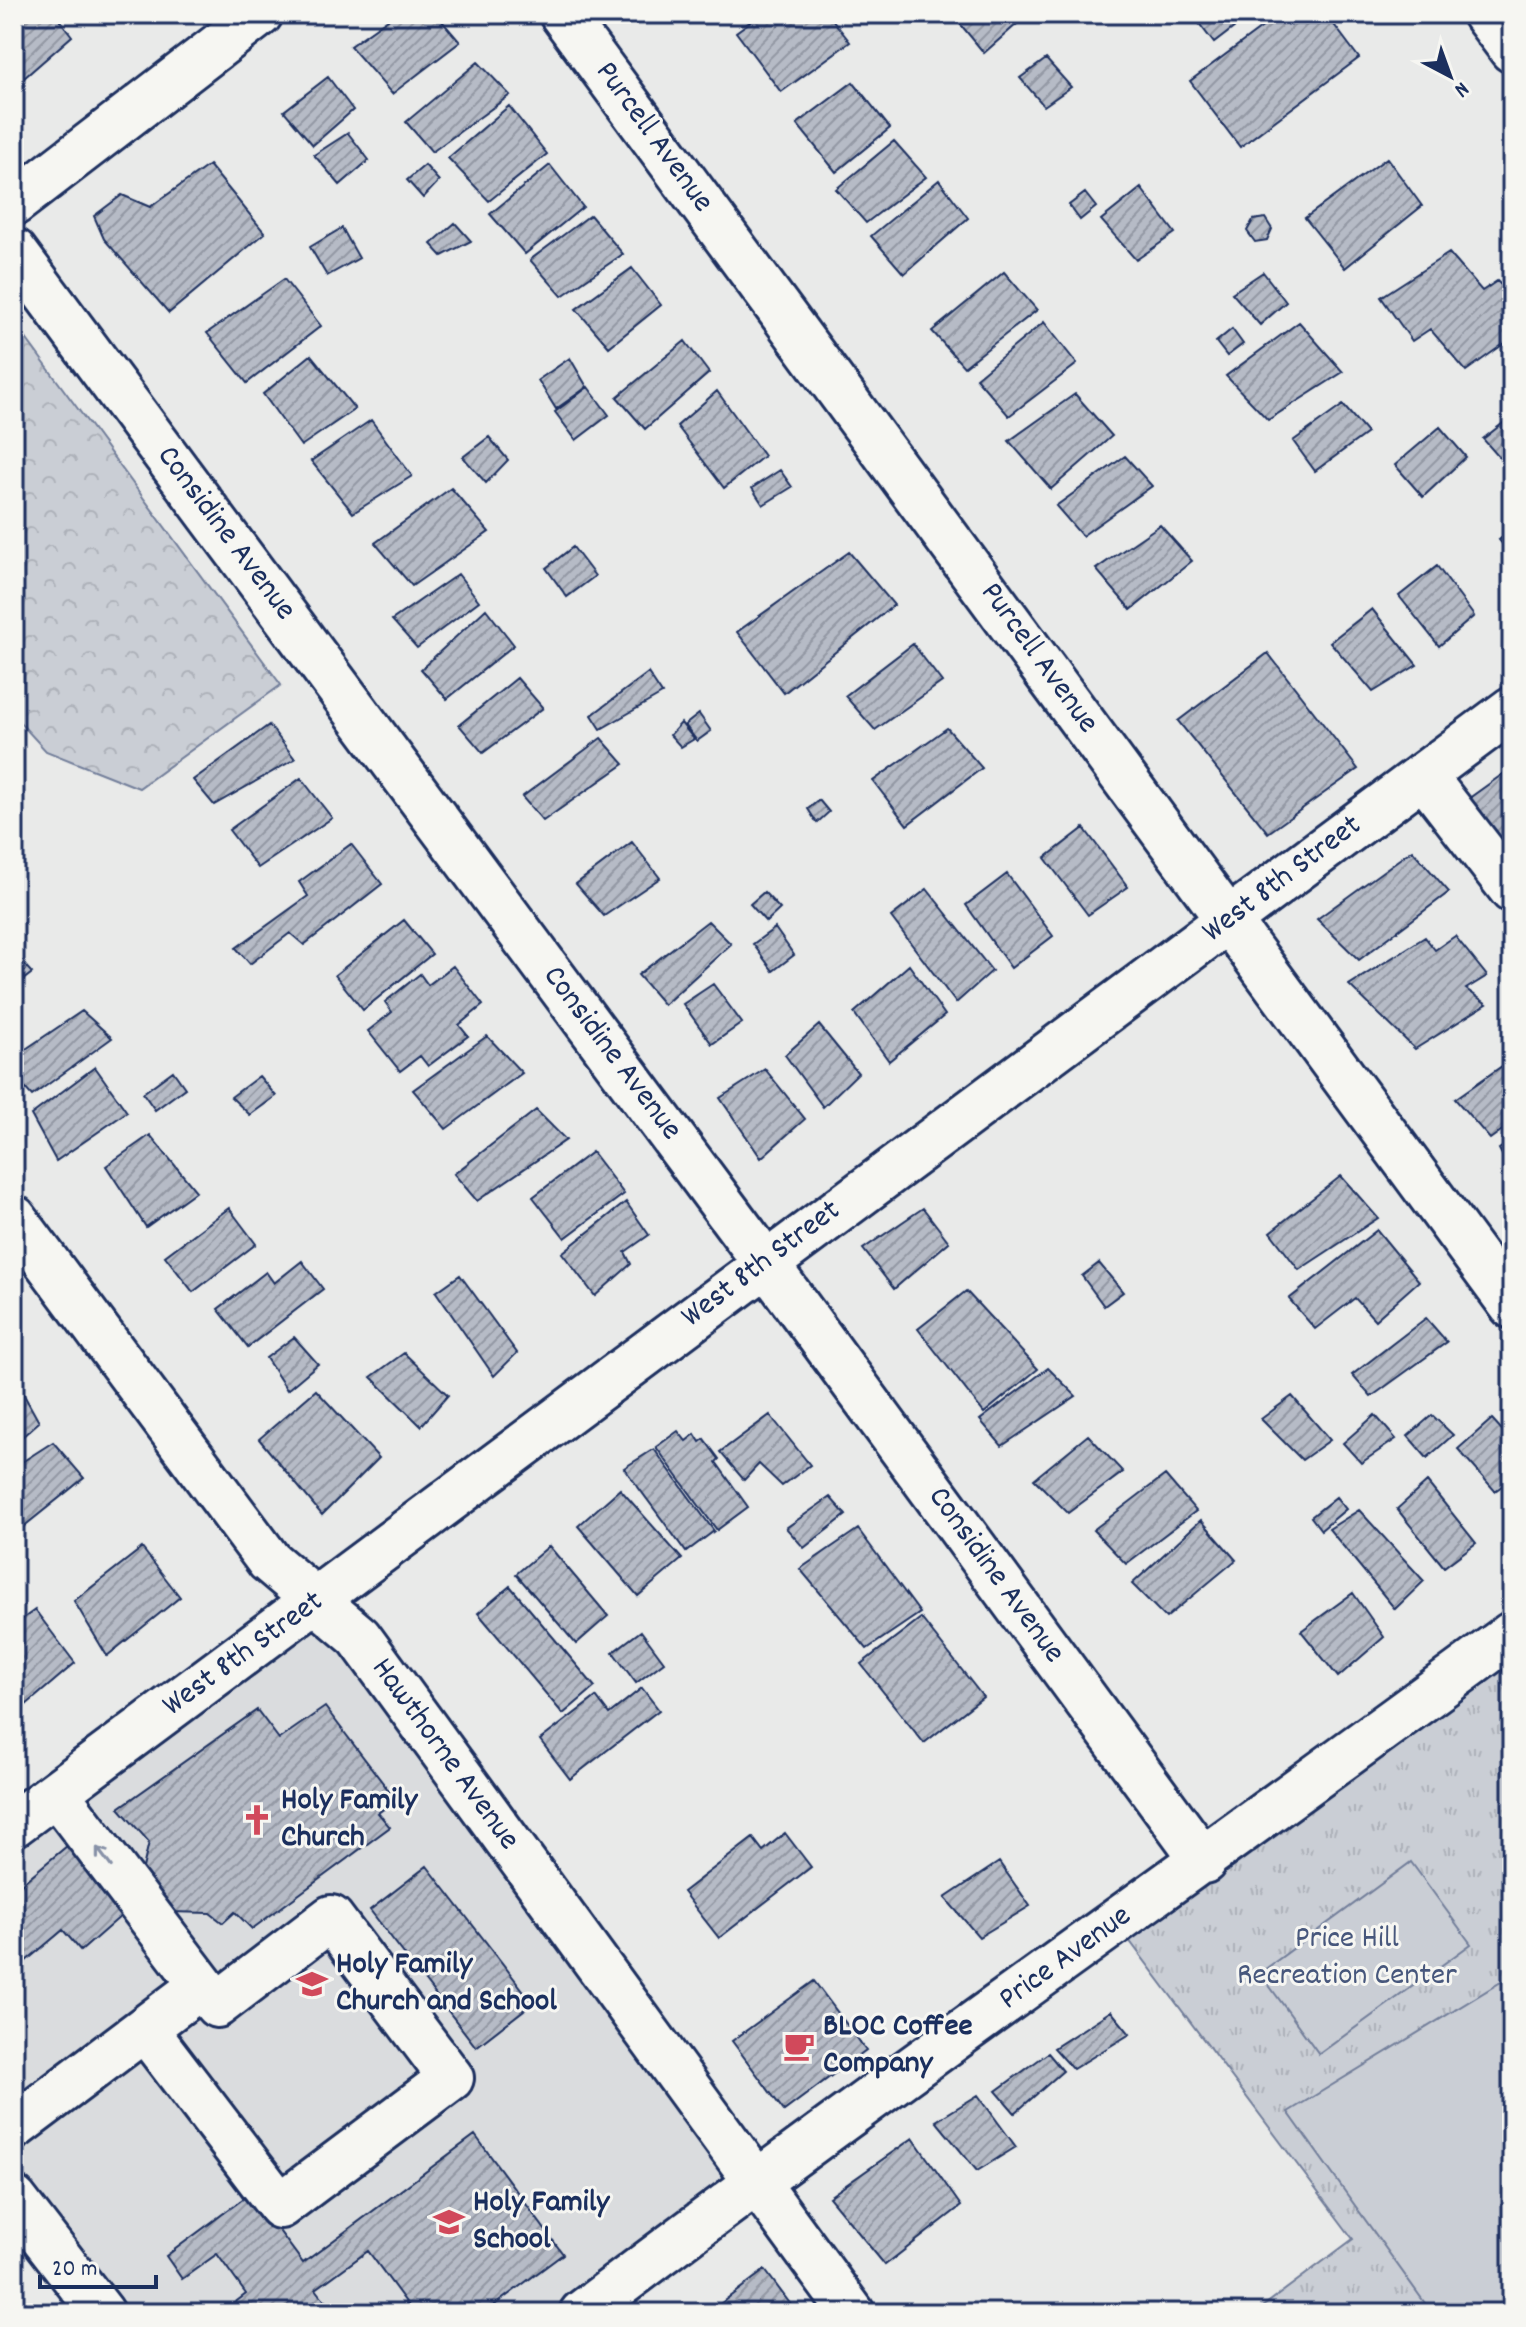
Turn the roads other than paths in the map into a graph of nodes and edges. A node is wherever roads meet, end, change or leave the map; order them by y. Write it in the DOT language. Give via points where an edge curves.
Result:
graph roads {
  1 [pos="260,14"];
  2 [pos="562,14"];
  3 [pos="1485,14"];
  4 [pos="1512,50"];
  5 [pos="14,203"];
  6 [pos="14,251"];
  7 [pos="1512,709"];
  8 [pos="1423,775"];
  9 [pos="1512,890"];
  10 [pos="1230,920"];
  11 [pos="14,1218"];
  12 [pos="765,1262"];
  13 [pos="1512,1306"];
  14 [pos="319,1600"];
  15 [pos="1512,1634"];
  16 [pos="56,1793"];
  17 [pos="14,1824"];
  18 [pos="1204,1861"];
  19 [pos="201,1986"];
  20 [pos="145,2029"];
  21 [pos="14,2127"];
  22 [pos="755,2182"];
  23 [pos="14,2199"];
  24 [pos="102,2313"];
  25 [pos="582,2313"];
  26 [pos="852,2313"];
  1 -- 5 [label="street"];
  2 -- 10 [label="street, Purcell Avenue"];
  3 -- 4 [label="street"];
  6 -- 12 [label="street, Considine Avenue"];
  7 -- 8 [label="street, West 8th Street"];
  8 -- 9 [label="street"];
  8 -- 10 [label="street, West 8th Street"];
  10 -- 12 [label="street, West 8th Street"];
  10 -- 13 [label="street, Purcell Avenue"];
  11 -- 14 [label="street, Hawthorne Avenue" via="269,1561"];
  12 -- 14 [label="street, West 8th Street"];
  12 -- 18 [label="street, Considine Avenue"];
  14 -- 16 [label="street, West 8th Street"];
  14 -- 22 [label="street, Hawthorne Avenue" via="359,1637"];
  15 -- 18 [label="street, Price Avenue"];
  16 -- 17 [label="street, West 8th Street"];
  19 -- 16 [label="street, one-way"];
  18 -- 22 [label="street, Price Avenue"];
  19 -- 20 [label="street"];
  19 -- 20 [label="street" via="217,2005 331,1918 451,2078 280,2206"];
  20 -- 21 [label="street"];
  22 -- 25 [label="street, Price Avenue"];
  22 -- 26 [label="street, Hawthorne Avenue"];
  23 -- 24 [label="street"];
}
